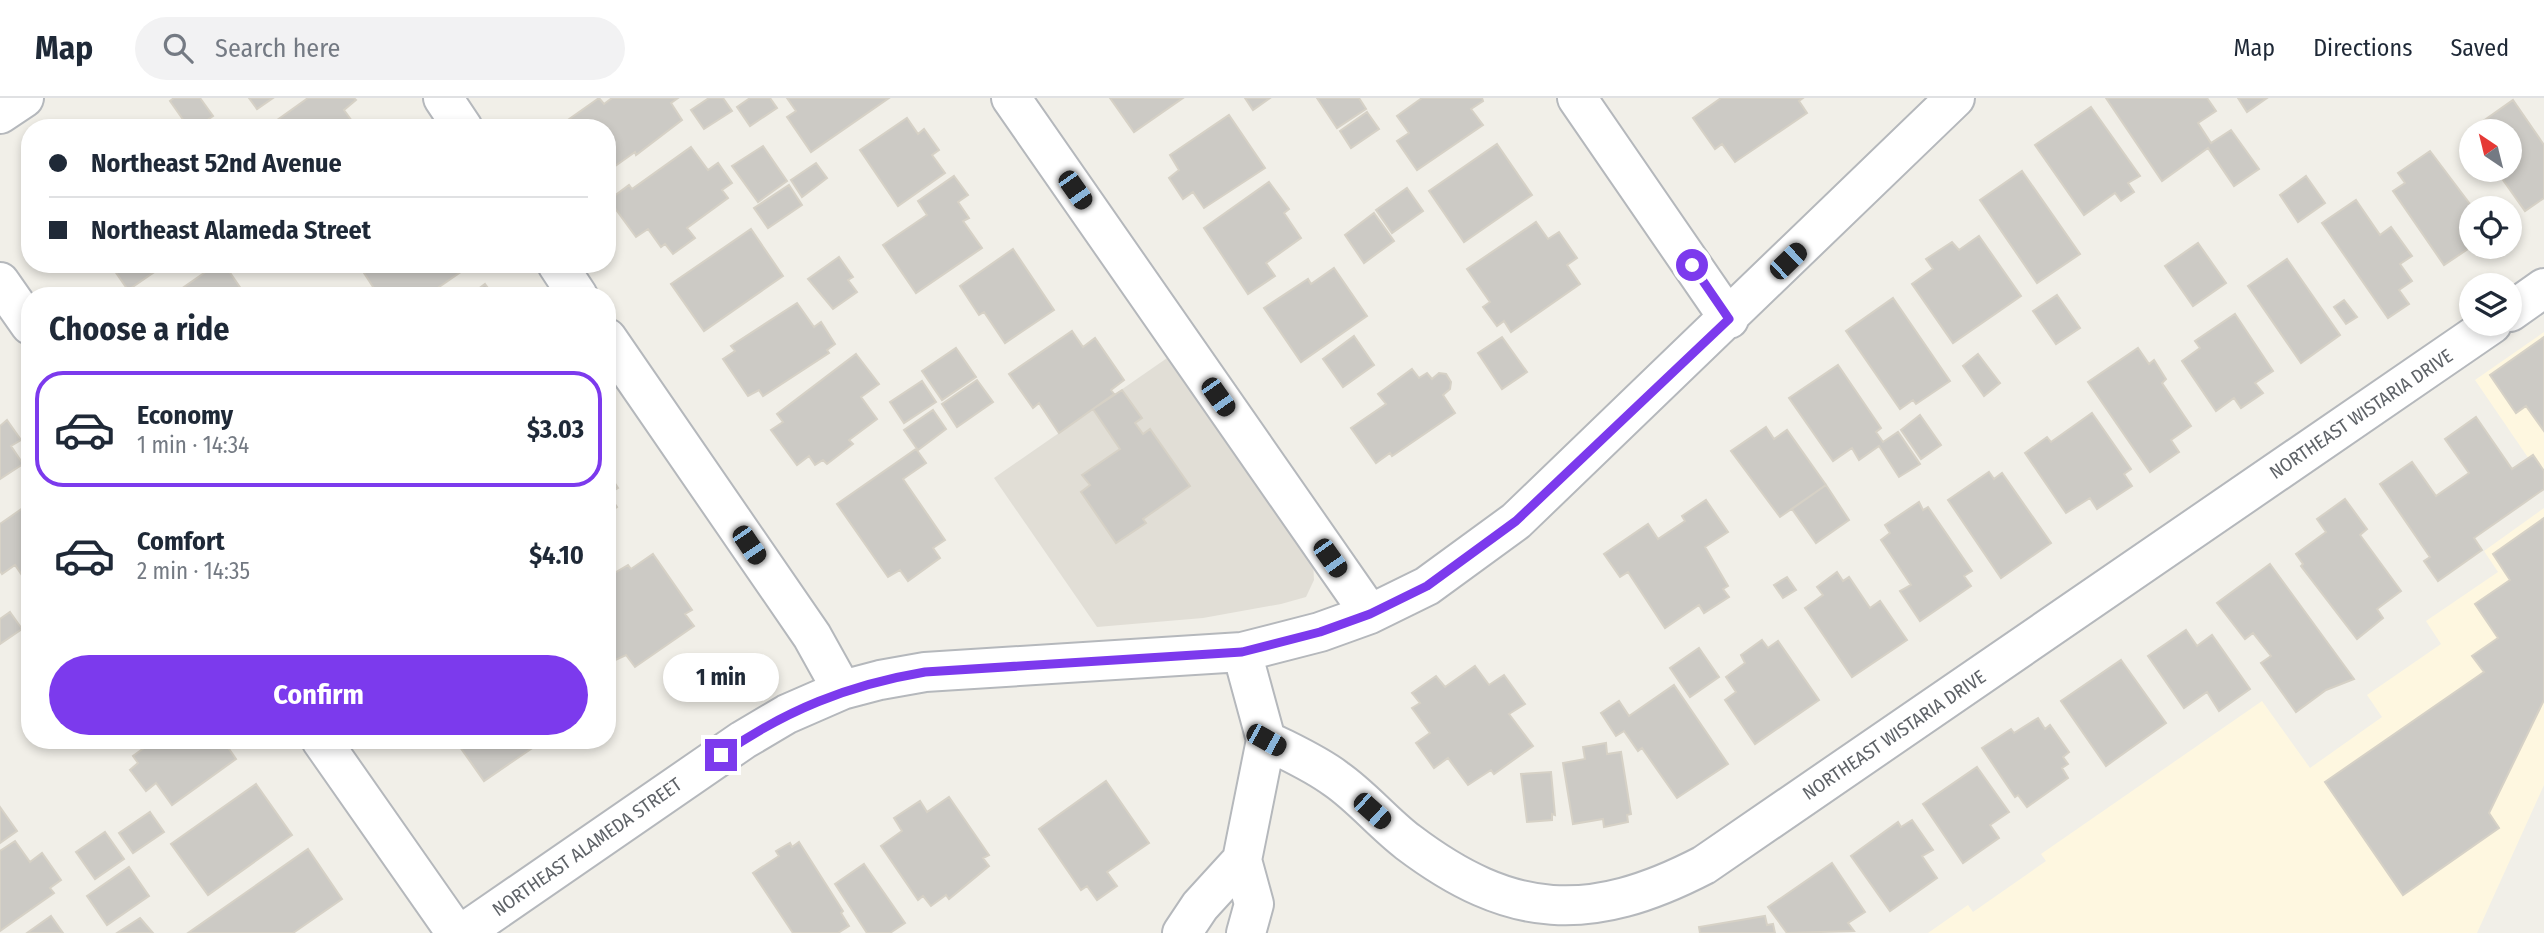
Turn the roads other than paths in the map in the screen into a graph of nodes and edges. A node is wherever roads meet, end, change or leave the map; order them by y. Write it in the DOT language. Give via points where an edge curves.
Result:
graph roads {
  1 [pos="24,98"];
  2 [pos="443,98"];
  3 [pos="1011,98"];
  4 [pos="1577,98"];
  5 [pos="1955,98"];
  6 [pos="0,114"];
  7 [pos="457,119"];
  8 [pos="0,282"];
  9 [pos="2544,288"];
  10 [pos="2522,304"];
  11 [pos="21,312"];
  12 [pos="1729,319"];
  13 [pos="2475,336"];
  14 [pos="616,351"];
  15 [pos="1370,614"];
  16 [pos="1242,652"];
  17 [pos="842,690"];
  18 [pos="1266,740"];
  19 [pos="327,749"];
  20 [pos="1242,860"];
  21 [pos="456,933"];
  22 [pos="463,933"];
  23 [pos="1182,933"];
  24 [pos="1246,933"];
  1 -- 6 [label="street"];
  2 -- 7 [label="street"];
  3 -- 15 [label="street"];
  4 -- 12 [label="street"];
  5 -- 12 [label="street, NORTHEAST ALAMEDA STREET"];
  8 -- 11 [label="street"];
  9 -- 10 [label="street"];
  12 -- 15 [label="street, NORTHEAST ALAMEDA STREET" via="1516,521 1427,586"];
  13 -- 18 [label="street, NORTHEAST WISTARIA DRIVE" via="1704,865 1661,887 1597,904 1535,905 1505,897 1472,883 1419,849 1336,778"];
  14 -- 17 [label="street" via="812,636"];
  15 -- 16 [label="street, NORTHEAST ALAMEDA STREET"];
  16 -- 17 [label="street, NORTHEAST ALAMEDA STREET" via="925,672"];
  16 -- 18 [label="street"];
  17 -- 22 [label="street, NORTHEAST ALAMEDA STREET" via="743,740"];
  18 -- 20 [label="street"];
  19 -- 21 [label="street"];
  20 -- 23 [label="street"];
  20 -- 24 [label="street" via="1254,904"];
}
